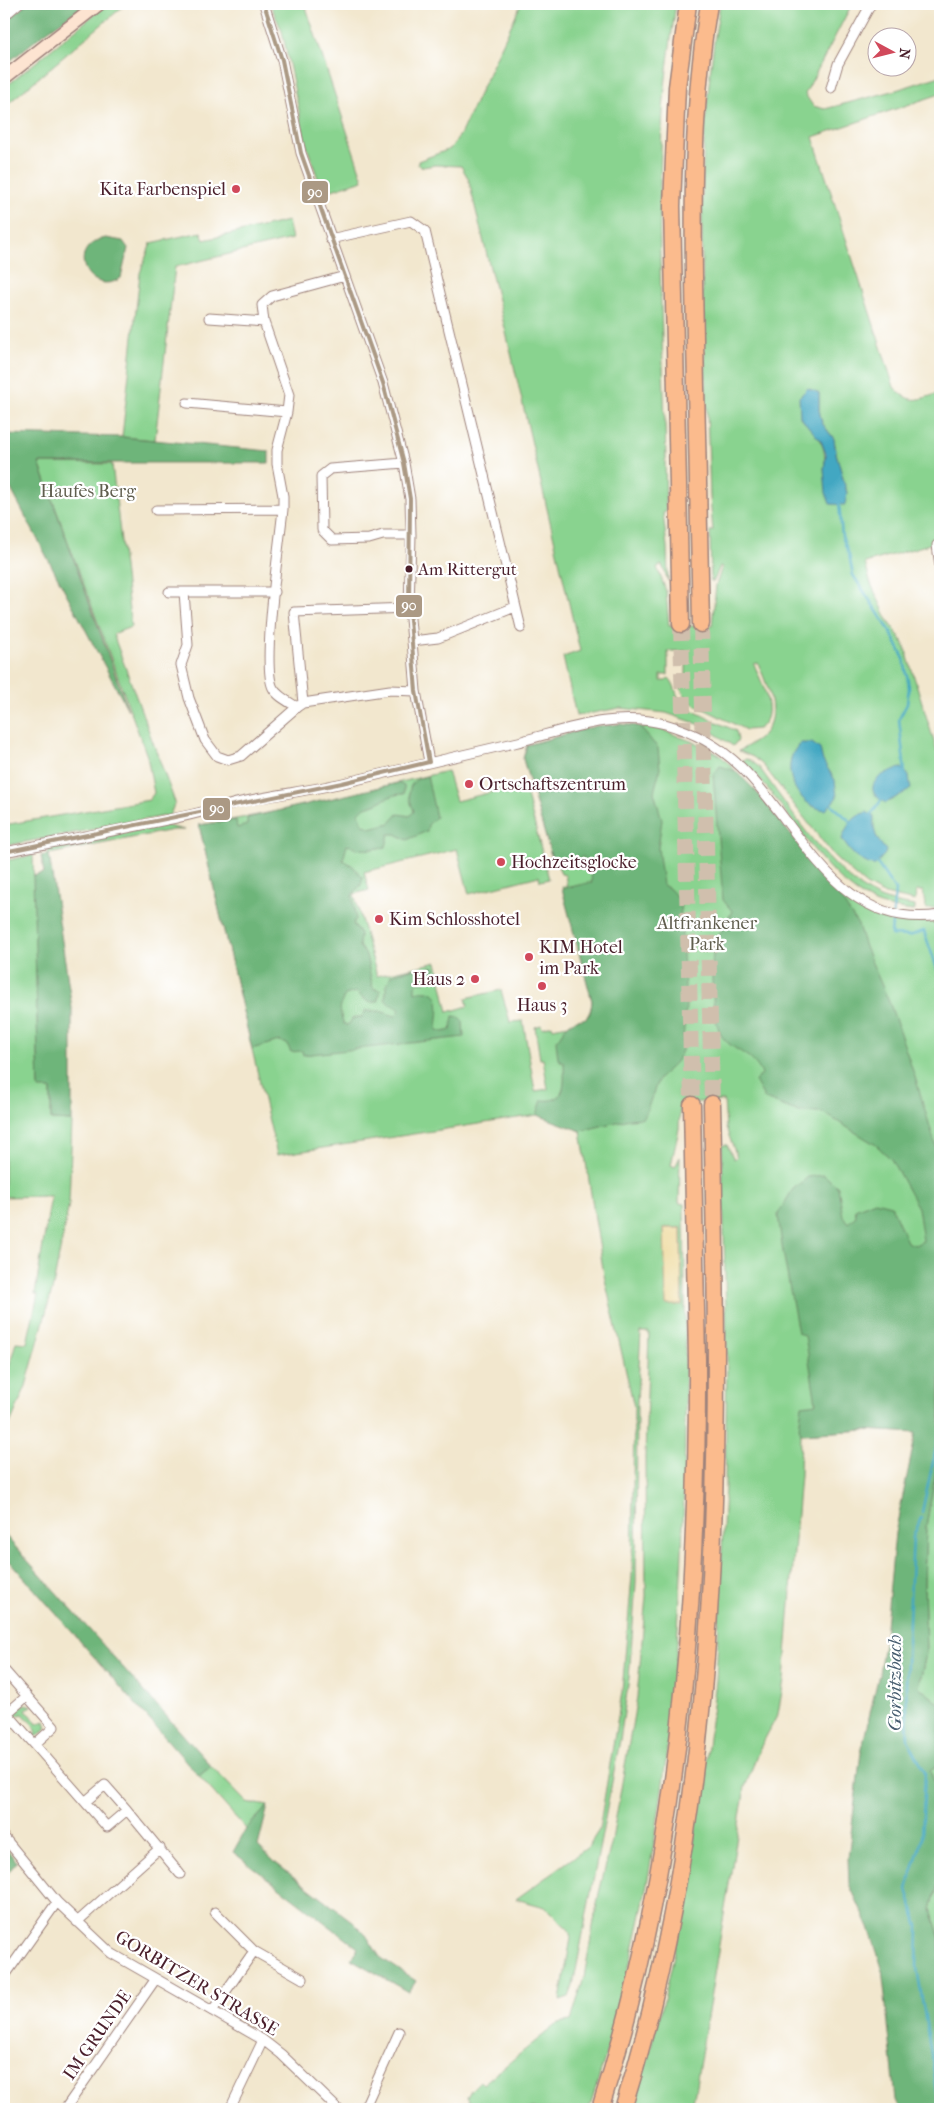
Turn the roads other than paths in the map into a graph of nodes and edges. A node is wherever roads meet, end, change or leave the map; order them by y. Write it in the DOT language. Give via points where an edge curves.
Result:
graph roads {
  1 [pos="18,4"];
  2 [pos="99,4"];
  3 [pos="264,4"];
  4 [pos="688,4"];
  5 [pos="709,4"];
  6 [pos="870,4"];
  7 [pos="4,16"];
  8 [pos="4,78"];
  9 [pos="831,88"];
  10 [pos="330,239"];
  11 [pos="345,276"];
  12 [pos="208,318"];
  13 [pos="264,322"];
  14 [pos="186,403"];
  15 [pos="287,412"];
  16 [pos="404,463"];
  17 [pos="283,509"];
  18 [pos="156,510"];
  19 [pos="411,535"];
  20 [pos="938,545"];
  21 [pos="940,567"];
  22 [pos="170,592"];
  23 [pos="184,592"];
  24 [pos="275,592"];
  25 [pos="515,607"];
  26 [pos="409,608"];
  27 [pos="681,624"];
  28 [pos="700,624"];
  29 [pos="521,628"];
  30 [pos="412,641"];
  31 [pos="416,691"];
  32 [pos="300,705"];
  33 [pos="428,762"];
  34 [pos="4,852"];
  35 [pos="940,915"];
  36 [pos="712,1104"];
  37 [pos="692,1105"];
  38 [pos="4,1670"];
  39 [pos="27,1696"];
  40 [pos="6,1714"];
  41 [pos="35,1744"];
  42 [pos="85,1802"];
  43 [pos="127,1810"];
  44 [pos="4,1837"];
  45 [pos="160,1848"];
  46 [pos="180,1874"];
  47 [pos="57,1902"];
  48 [pos="215,1912"];
  49 [pos="77,1922"];
  50 [pos="254,1951"];
  51 [pos="4,1977"];
  52 [pos="303,1979"];
  53 [pos="155,1980"];
  54 [pos="212,2011"];
  55 [pos="399,2032"];
  56 [pos="263,2040"];
  57 [pos="65,2109"];
  58 [pos="230,2109"];
  59 [pos="338,2109"];
  60 [pos="364,2109"];
  61 [pos="600,2109"];
  62 [pos="623,2109"];
  1 -- 7 [label="street"];
  2 -- 8 [label="street"];
  3 -- 10 [label="street" via="282,60 301,153"];
  4 -- 27 [label="highway" via="677,87 672,206"];
  5 -- 28 [label="highway" via="696,111 693,198"];
  6 -- 9 [label="street" via="838,64"];
  10 -- 11 [label="street"];
  10 -- 25 [label="street" via="411,220 425,231"];
  11 -- 13 [label="street" via="272,296 262,305"];
  11 -- 16 [label="street" via="383,383"];
  12 -- 13 [label="street"];
  13 -- 15 [label="street" via="288,395"];
  14 -- 15 [label="street"];
  15 -- 17 [label="street" via="277,457"];
  16 -- 19 [label="street"];
  16 -- 19 [label="street" via="330,469 321,476 322,530 332,540"];
  17 -- 18 [label="street"];
  17 -- 24 [label="street"];
  19 -- 26 [label="street"];
  20 -- 21 [label="street"];
  22 -- 23 [label="street"];
  23 -- 24 [label="street"];
  23 -- 32 [label="street" via="188,645 180,665 205,740 217,756 228,760 241,756"];
  24 -- 32 [label="street" via="269,656 271,682 274,690"];
  25 -- 29 [label="street"];
  25 -- 30 [label="street" via="438,638"];
  26 -- 30 [label="street"];
  26 -- 32 [label="street" via="294,612"];
  30 -- 31 [label="street"];
  31 -- 32 [label="street" via="390,690"];
  31 -- 33 [label="street"];
  33 -- 34 [label="street" via="342,783"];
  33 -- 35 [label="street" via="598,721 663,724 705,739 739,766 835,880 856,898 891,915 920,918"];
  36 -- 62 [label="highway" via="717,1361 715,1487 703,1702 691,1808 673,1914 650,2017"];
  37 -- 61 [label="highway" via="697,1360 692,1567 682,1699 653,1908 630,2011"];
  38 -- 39 [label="street"];
  39 -- 40 [label="street"];
  39 -- 41 [label="street" via="54,1727"];
  40 -- 41 [label="street"];
  41 -- 42 [label="street"];
  42 -- 43 [label="street" via="105,1785"];
  42 -- 43 [label="street" via="107,1827"];
  43 -- 45 [label="street"];
  44 -- 47 [label="street, GORBITZER STRASSE"];
  45 -- 46 [label="street"];
  45 -- 49 [label="street"];
  47 -- 49 [label="street, GORBITZER STRASSE"];
  47 -- 51 [label="street"];
  48 -- 50 [label="street"];
  49 -- 53 [label="street, GORBITZER STRASSE" via="111,1953"];
  50 -- 52 [label="street"];
  50 -- 54 [label="street"];
  53 -- 54 [label="street, GORBITZER STRASSE"];
  53 -- 57 [label="street, IM GRUNDE"];
  54 -- 56 [label="street, GORBITZER STRASSE"];
  55 -- 60 [label="street"];
  56 -- 58 [label="street"];
  56 -- 59 [label="street, GORBITZER STRASSE"];
}
